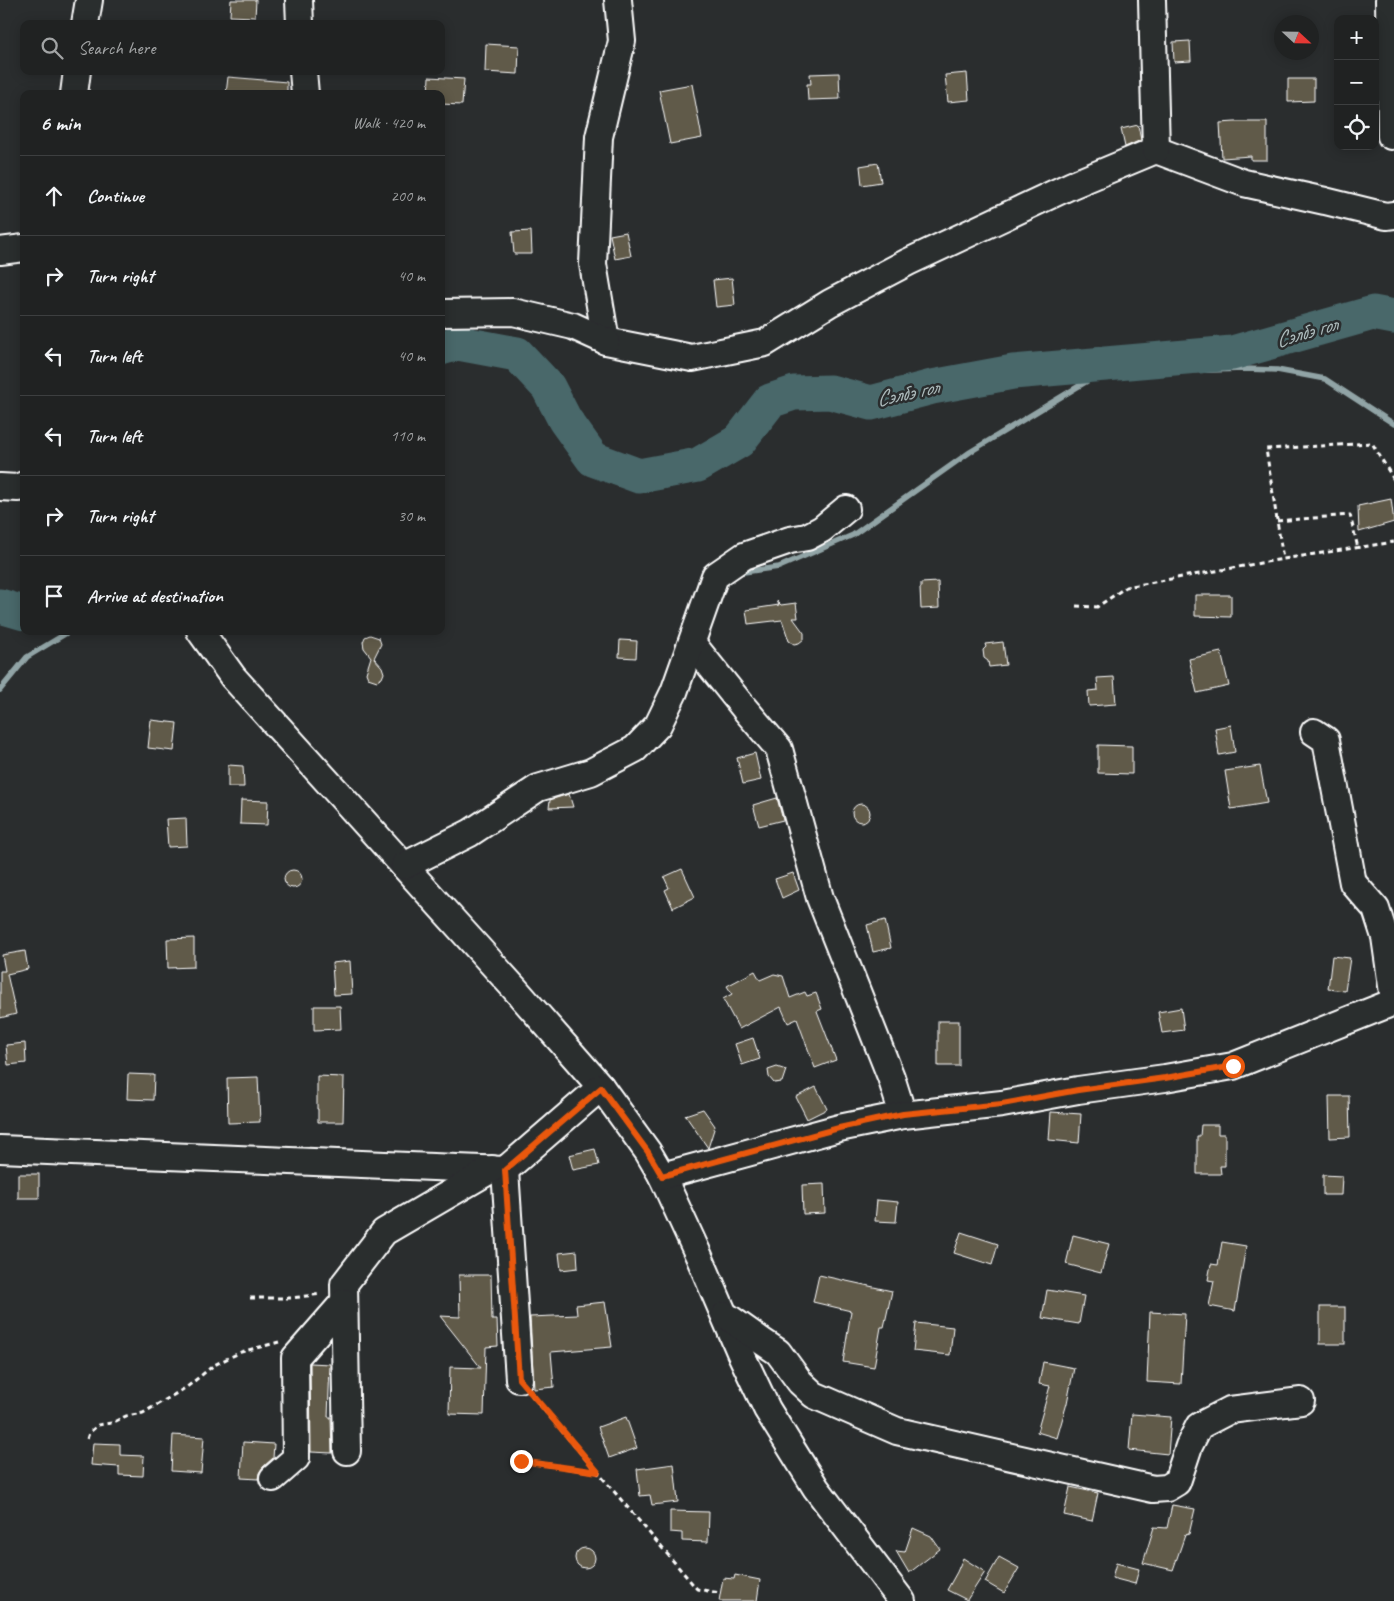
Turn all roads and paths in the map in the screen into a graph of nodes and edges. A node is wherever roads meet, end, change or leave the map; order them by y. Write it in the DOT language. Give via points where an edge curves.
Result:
graph roads {
  1 [pos="89,0"];
  2 [pos="299,0"];
  3 [pos="618,0"];
  4 [pos="1152,0"];
  5 [pos="1389,0"];
  6 [pos="86,20"];
  7 [pos="300,20"];
  8 [pos="77,75"];
  9 [pos="304,75"];
  10 [pos="75,90"];
  11 [pos="305,90"];
  12 [pos="1392,122"];
  13 [pos="1156,150"];
  14 [pos="1394,215"];
  15 [pos="20,248"];
  16 [pos="0,251"];
  17 [pos="445,313"];
  18 [pos="606,341"];
  19 [pos="1394,480"];
  20 [pos="0,486"];
  21 [pos="20,487"];
  22 [pos="846,509"];
  23 [pos="1277,520"];
  24 [pos="1394,542"];
  25 [pos="1358,548"];
  26 [pos="1283,559"];
  27 [pos="1076,606"];
  28 [pos="203,635"];
  29 [pos="692,643"];
  30 [pos="1314,732"];
  31 [pos="404,866"];
  32 [pos="1390,927"];
  33 [pos="1394,1001"];
  34 [pos="601,1088"];
  35 [pos="903,1114"];
  36 [pos="0,1149"];
  37 [pos="499,1169"];
  38 [pos="662,1176"];
  39 [pos="344,1296"];
  40 [pos="250,1298"];
  41 [pos="724,1314"];
  42 [pos="283,1339"];
  43 [pos="519,1379"];
  44 [pos="1301,1401"];
  45 [pos="87,1439"];
  46 [pos="347,1451"];
  47 [pos="521,1461"];
  48 [pos="598,1472"];
  49 [pos="273,1478"];
  50 [pos="720,1593"];
  51 [pos="902,1601"];
  1 -- 6 [label="street"];
  2 -- 7 [label="street"];
  3 -- 18 [label="street" via="622,41 599,137 593,264"];
  4 -- 13 [label="street"];
  5 -- 12 [label="street"];
  8 -- 10 [label="street"];
  9 -- 11 [label="street"];
  13 -- 14 [label="street" via="1244,183 1386,216"];
  13 -- 18 [label="street" via="1072,185 908,262 830,303 765,343 692,358"];
  15 -- 16 [label="street"];
  17 -- 18 [label="street" via="513,312 573,326"];
  19 -- 23 [label="path" via="1372,444 1266,449"];
  20 -- 21 [label="street"];
  22 -- 29 [label="street" via="808,537 744,556 715,576"];
  23 -- 25 [label="path" via="1350,515"];
  23 -- 26 [label="path"];
  24 -- 25 [label="path"];
  25 -- 26 [label="path"];
  26 -- 27 [label="path" via="1126,587 1097,607"];
  28 -- 31 [label="street" via="233,678"];
  29 -- 31 [label="street" via="658,724 635,749 591,772 538,788 470,833"];
  29 -- 35 [label="street" via="780,749 820,898 892,1077"];
  30 -- 32 [label="street" via="1326,740 1353,883"];
  31 -- 34 [label="street"];
  32 -- 33 [label="street"];
  33 -- 35 [label="street" via="1233,1066 1002,1104"];
  34 -- 37 [label="street"];
  34 -- 38 [label="street"];
  35 -- 38 [label="street"];
  36 -- 37 [label="street"];
  37 -- 39 [label="street" via="384,1232 344,1284"];
  37 -- 43 [label="street"];
  38 -- 41 [label="street"];
  39 -- 40 [label="path"];
  39 -- 46 [label="street"];
  39 -- 49 [label="street" via="294,1358 296,1458"];
  41 -- 44 [label="street" via="778,1352 814,1395 897,1431 1153,1489 1166,1488 1177,1482 1199,1426 1230,1410"];
  41 -- 51 [label="street" via="767,1409 816,1488"];
  42 -- 45 [label="path" via="241,1352 214,1365 187,1387 143,1414 98,1425"];
  43 -- 48 [label="path"];
  47 -- 48 [label="path"];
  48 -- 50 [label="path" via="697,1589"];
}
